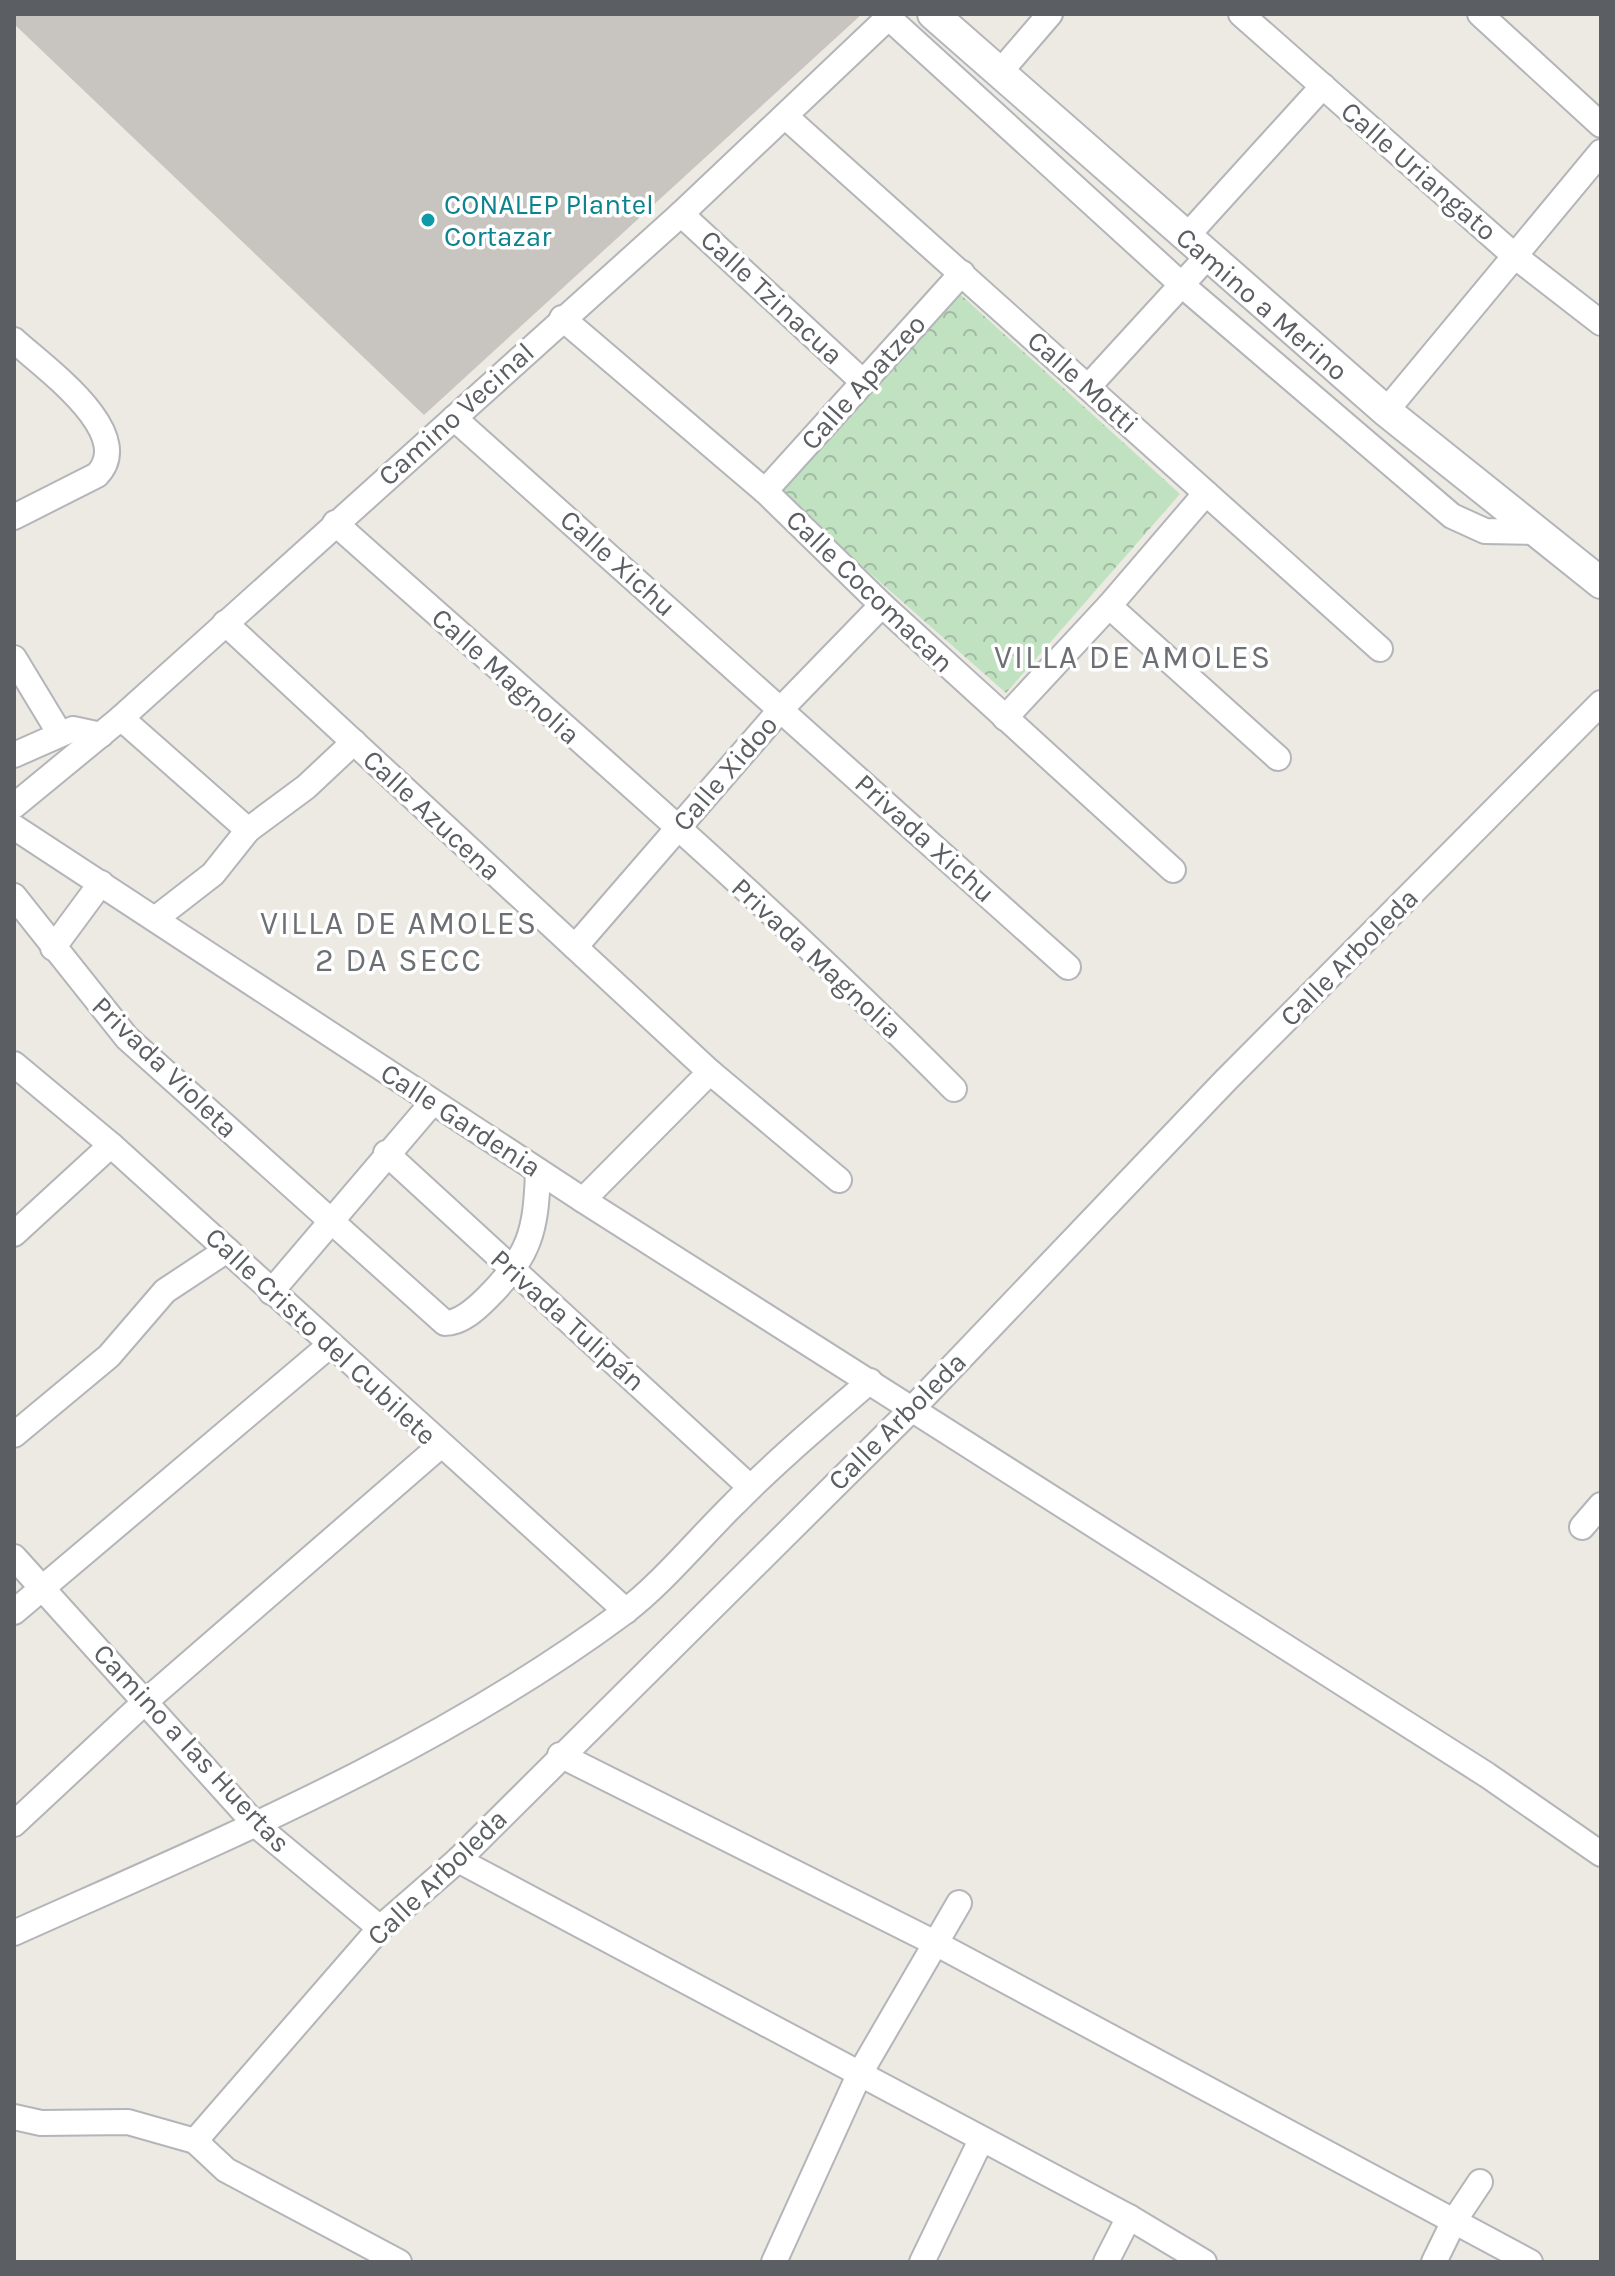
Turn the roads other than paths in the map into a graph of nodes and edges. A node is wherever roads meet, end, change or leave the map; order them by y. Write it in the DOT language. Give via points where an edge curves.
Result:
graph roads {
  1 [pos="933,14"];
  2 [pos="1050,14"];
  3 [pos="1241,14"];
  4 [pos="1480,14"];
  5 [pos="890,16"];
  6 [pos="1000,72"];
  7 [pos="1323,86"];
  8 [pos="785,116"];
  9 [pos="1601,125"];
  10 [pos="1601,152"];
  11 [pos="681,214"];
  12 [pos="1196,248"];
  13 [pos="1516,257"];
  14 [pos="962,273"];
  15 [pos="1182,285"];
  16 [pos="562,318"];
  17 [pos="1601,323"];
  18 [pos="14,340"];
  19 [pos="862,381"];
  20 [pos="1088,387"];
  21 [pos="1386,411"];
  22 [pos="454,418"];
  23 [pos="765,491"];
  24 [pos="1206,493"];
  25 [pos="14,517"];
  26 [pos="335,523"];
  27 [pos="1537,532"];
  28 [pos="1601,583"];
  29 [pos="882,605"];
  30 [pos="1109,606"];
  31 [pos="225,623"];
  32 [pos="1380,649"];
  33 [pos="14,658"];
  34 [pos="1601,703"];
  35 [pos="782,708"];
  36 [pos="121,718"];
  37 [pos="1005,718"];
  38 [pos="60,734"];
  39 [pos="101,735"];
  40 [pos="354,742"];
  41 [pos="14,755"];
  42 [pos="1278,758"];
  43 [pos="14,806"];
  44 [pos="14,827"];
  45 [pos="677,829"];
  46 [pos="248,830"];
  47 [pos="1173,870"];
  48 [pos="101,883"];
  49 [pos="14,896"];
  50 [pos="155,919"];
  51 [pos="575,947"];
  52 [pos="53,948"];
  53 [pos="1068,967"];
  54 [pos="14,1064"];
  55 [pos="710,1072"];
  56 [pos="954,1089"];
  57 [pos="432,1103"];
  58 [pos="111,1145"];
  59 [pos="386,1153"];
  60 [pos="538,1171"];
  61 [pos="839,1180"];
  62 [pos="583,1200"];
  63 [pos="333,1222"];
  64 [pos="14,1234"];
  65 [pos="227,1250"];
  66 [pos="514,1271"];
  67 [pos="271,1292"];
  68 [pos="330,1345"];
  69 [pos="870,1381"];
  70 [pos="912,1409"];
  71 [pos="14,1435"];
  72 [pos="440,1446"];
  73 [pos="750,1487"];
  74 [pos="1601,1505"];
  75 [pos="1582,1527"];
  76 [pos="14,1557"];
  77 [pos="41,1586"];
  78 [pos="626,1611"];
  79 [pos="14,1612"];
  80 [pos="146,1701"];
  81 [pos="560,1755"];
  82 [pos="14,1824"];
  83 [pos="256,1825"];
  84 [pos="1601,1854"];
  85 [pos="458,1860"];
  86 [pos="959,1903"];
  87 [pos="380,1928"];
  88 [pos="14,1933"];
  89 [pos="937,1944"];
  90 [pos="859,2075"];
  91 [pos="14,2117"];
  92 [pos="981,2140"];
  93 [pos="195,2141"];
  94 [pos="1480,2182"];
  95 [pos="1129,2217"];
  96 [pos="1454,2221"];
  97 [pos="399,2262"];
  98 [pos="774,2262"];
  99 [pos="922,2262"];
  100 [pos="1106,2262"];
  101 [pos="1204,2262"];
  102 [pos="1434,2262"];
  103 [pos="1530,2262"];
  1 -- 6 [label="street, Camino a Merino"];
  2 -- 6 [label="street"];
  3 -- 7 [label="street, Calle Uriangato"];
  4 -- 9 [label="street"];
  5 -- 8 [label="street, Camino Vecinal"];
  5 -- 15 [label="street"];
  6 -- 12 [label="street, Camino a Merino"];
  7 -- 12 [label="street"];
  7 -- 13 [label="street, Calle Uriangato"];
  8 -- 11 [label="street, Camino Vecinal"];
  8 -- 14 [label="street, Calle Motti"];
  10 -- 13 [label="street"];
  11 -- 16 [label="street, Camino Vecinal"];
  11 -- 19 [label="street, Calle Tzinacua"];
  12 -- 15 [label="street"];
  12 -- 21 [label="street, Camino a Merino"];
  13 -- 17 [label="street, Calle Uriangato"];
  13 -- 21 [label="street"];
  14 -- 19 [label="street, Calle Apatzeo"];
  14 -- 20 [label="street, Calle Motti"];
  15 -- 20 [label="street"];
  15 -- 27 [label="street" via="1452,516 1485,531"];
  16 -- 22 [label="street, Camino Vecinal"];
  16 -- 23 [label="street, Calle Cocomacan"];
  18 -- 25 [label="street" via="90,409 108,452 103,469 81,485"];
  19 -- 23 [label="street, Calle Apatzeo"];
  20 -- 24 [label="street, Calle Motti"];
  21 -- 27 [label="street, Camino a Merino"];
  22 -- 26 [label="street, Camino Vecinal"];
  22 -- 35 [label="street, Calle Xichu"];
  23 -- 29 [label="street, Calle Cocomacan"];
  24 -- 30 [label="street"];
  24 -- 32 [label="street, Calle Motti"];
  26 -- 31 [label="street, Camino Vecinal"];
  26 -- 45 [label="street, Calle Magnolia"];
  27 -- 28 [label="street, Camino a Merino"];
  29 -- 35 [label="street, Calle Xidoo"];
  29 -- 37 [label="street, Calle Cocomacan"];
  30 -- 37 [label="street"];
  30 -- 42 [label="street"];
  31 -- 36 [label="street, Camino Vecinal"];
  31 -- 40 [label="street, Calle Azucena"];
  33 -- 38 [label="street"];
  34 -- 70 [label="street, Calle Arboleda" via="1225,1081"];
  35 -- 45 [label="street, Calle Xidoo"];
  35 -- 53 [label="street, Privada Xichu"];
  36 -- 39 [label="street, Camino Vecinal"];
  36 -- 46 [label="street"];
  37 -- 47 [label="street, Calle Cocomacan"];
  38 -- 39 [label="street" via="84,729"];
  38 -- 41 [label="street"];
  39 -- 43 [label="street, Camino Vecinal"];
  40 -- 46 [label="street"];
  40 -- 51 [label="street, Calle Azucena"];
  44 -- 48 [label="street, Calle Gardenia"];
  45 -- 51 [label="street, Calle Xidoo"];
  45 -- 56 [label="street, Privada Magnolia"];
  46 -- 50 [label="street" via="213,874"];
  48 -- 50 [label="street, Calle Gardenia"];
  48 -- 52 [label="street"];
  49 -- 52 [label="street, Privada Violeta"];
  50 -- 57 [label="street, Calle Gardenia"];
  51 -- 55 [label="street, Calle Azucena"];
  52 -- 63 [label="street, Privada Violeta" via="127,1038"];
  54 -- 58 [label="street, Calle Cristo del Cubilete"];
  55 -- 61 [label="street, Calle Azucena"];
  55 -- 62 [label="street"];
  57 -- 59 [label="street"];
  57 -- 60 [label="street, Calle Gardenia"];
  58 -- 64 [label="street"];
  58 -- 65 [label="street, Calle Cristo del Cubilete"];
  59 -- 63 [label="street"];
  59 -- 66 [label="street, Privada Tulipán"];
  60 -- 62 [label="street, Calle Gardenia"];
  60 -- 66 [label="street" via="536,1216"];
  62 -- 69 [label="street, Calle Gardenia"];
  63 -- 66 [label="street, Privada Violeta" via="445,1323 454,1323 482,1303"];
  63 -- 67 [label="street"];
  65 -- 67 [label="street, Calle Cristo del Cubilete"];
  65 -- 71 [label="street" via="165,1291 109,1356"];
  66 -- 73 [label="street, Privada Tulipán"];
  67 -- 68 [label="street, Calle Cristo del Cubilete"];
  68 -- 72 [label="street, Calle Cristo del Cubilete"];
  68 -- 77 [label="street"];
  69 -- 70 [label="street, Calle Gardenia"];
  69 -- 73 [label="street"];
  70 -- 81 [label="street, Calle Arboleda"];
  70 -- 84 [label="street, Calle Gardenia" via="1487,1775"];
  72 -- 78 [label="street, Calle Cristo del Cubilete"];
  72 -- 80 [label="street"];
  73 -- 78 [label="street"];
  74 -- 75 [label="street"];
  76 -- 77 [label="street, Camino a las Huertas"];
  77 -- 79 [label="street"];
  77 -- 80 [label="street, Camino a las Huertas"];
  78 -- 83 [label="street" via="491,1702"];
  80 -- 82 [label="street"];
  80 -- 83 [label="street, Camino a las Huertas"];
  81 -- 85 [label="street, Calle Arboleda"];
  81 -- 89 [label="street"];
  83 -- 87 [label="street, Camino a las Huertas"];
  83 -- 88 [label="street"];
  85 -- 87 [label="street, Calle Arboleda"];
  85 -- 90 [label="street"];
  86 -- 89 [label="street"];
  87 -- 93 [label="street, Calle Arboleda"];
  89 -- 90 [label="street"];
  89 -- 96 [label="street"];
  90 -- 92 [label="street"];
  90 -- 98 [label="street"];
  91 -- 93 [label="street" via="41,2123 128,2122"];
  92 -- 95 [label="street"];
  92 -- 99 [label="street"];
  93 -- 97 [label="street" via="226,2170"];
  94 -- 96 [label="street"];
  95 -- 100 [label="street"];
  95 -- 101 [label="street"];
  96 -- 102 [label="street"];
  96 -- 103 [label="street"];
}
